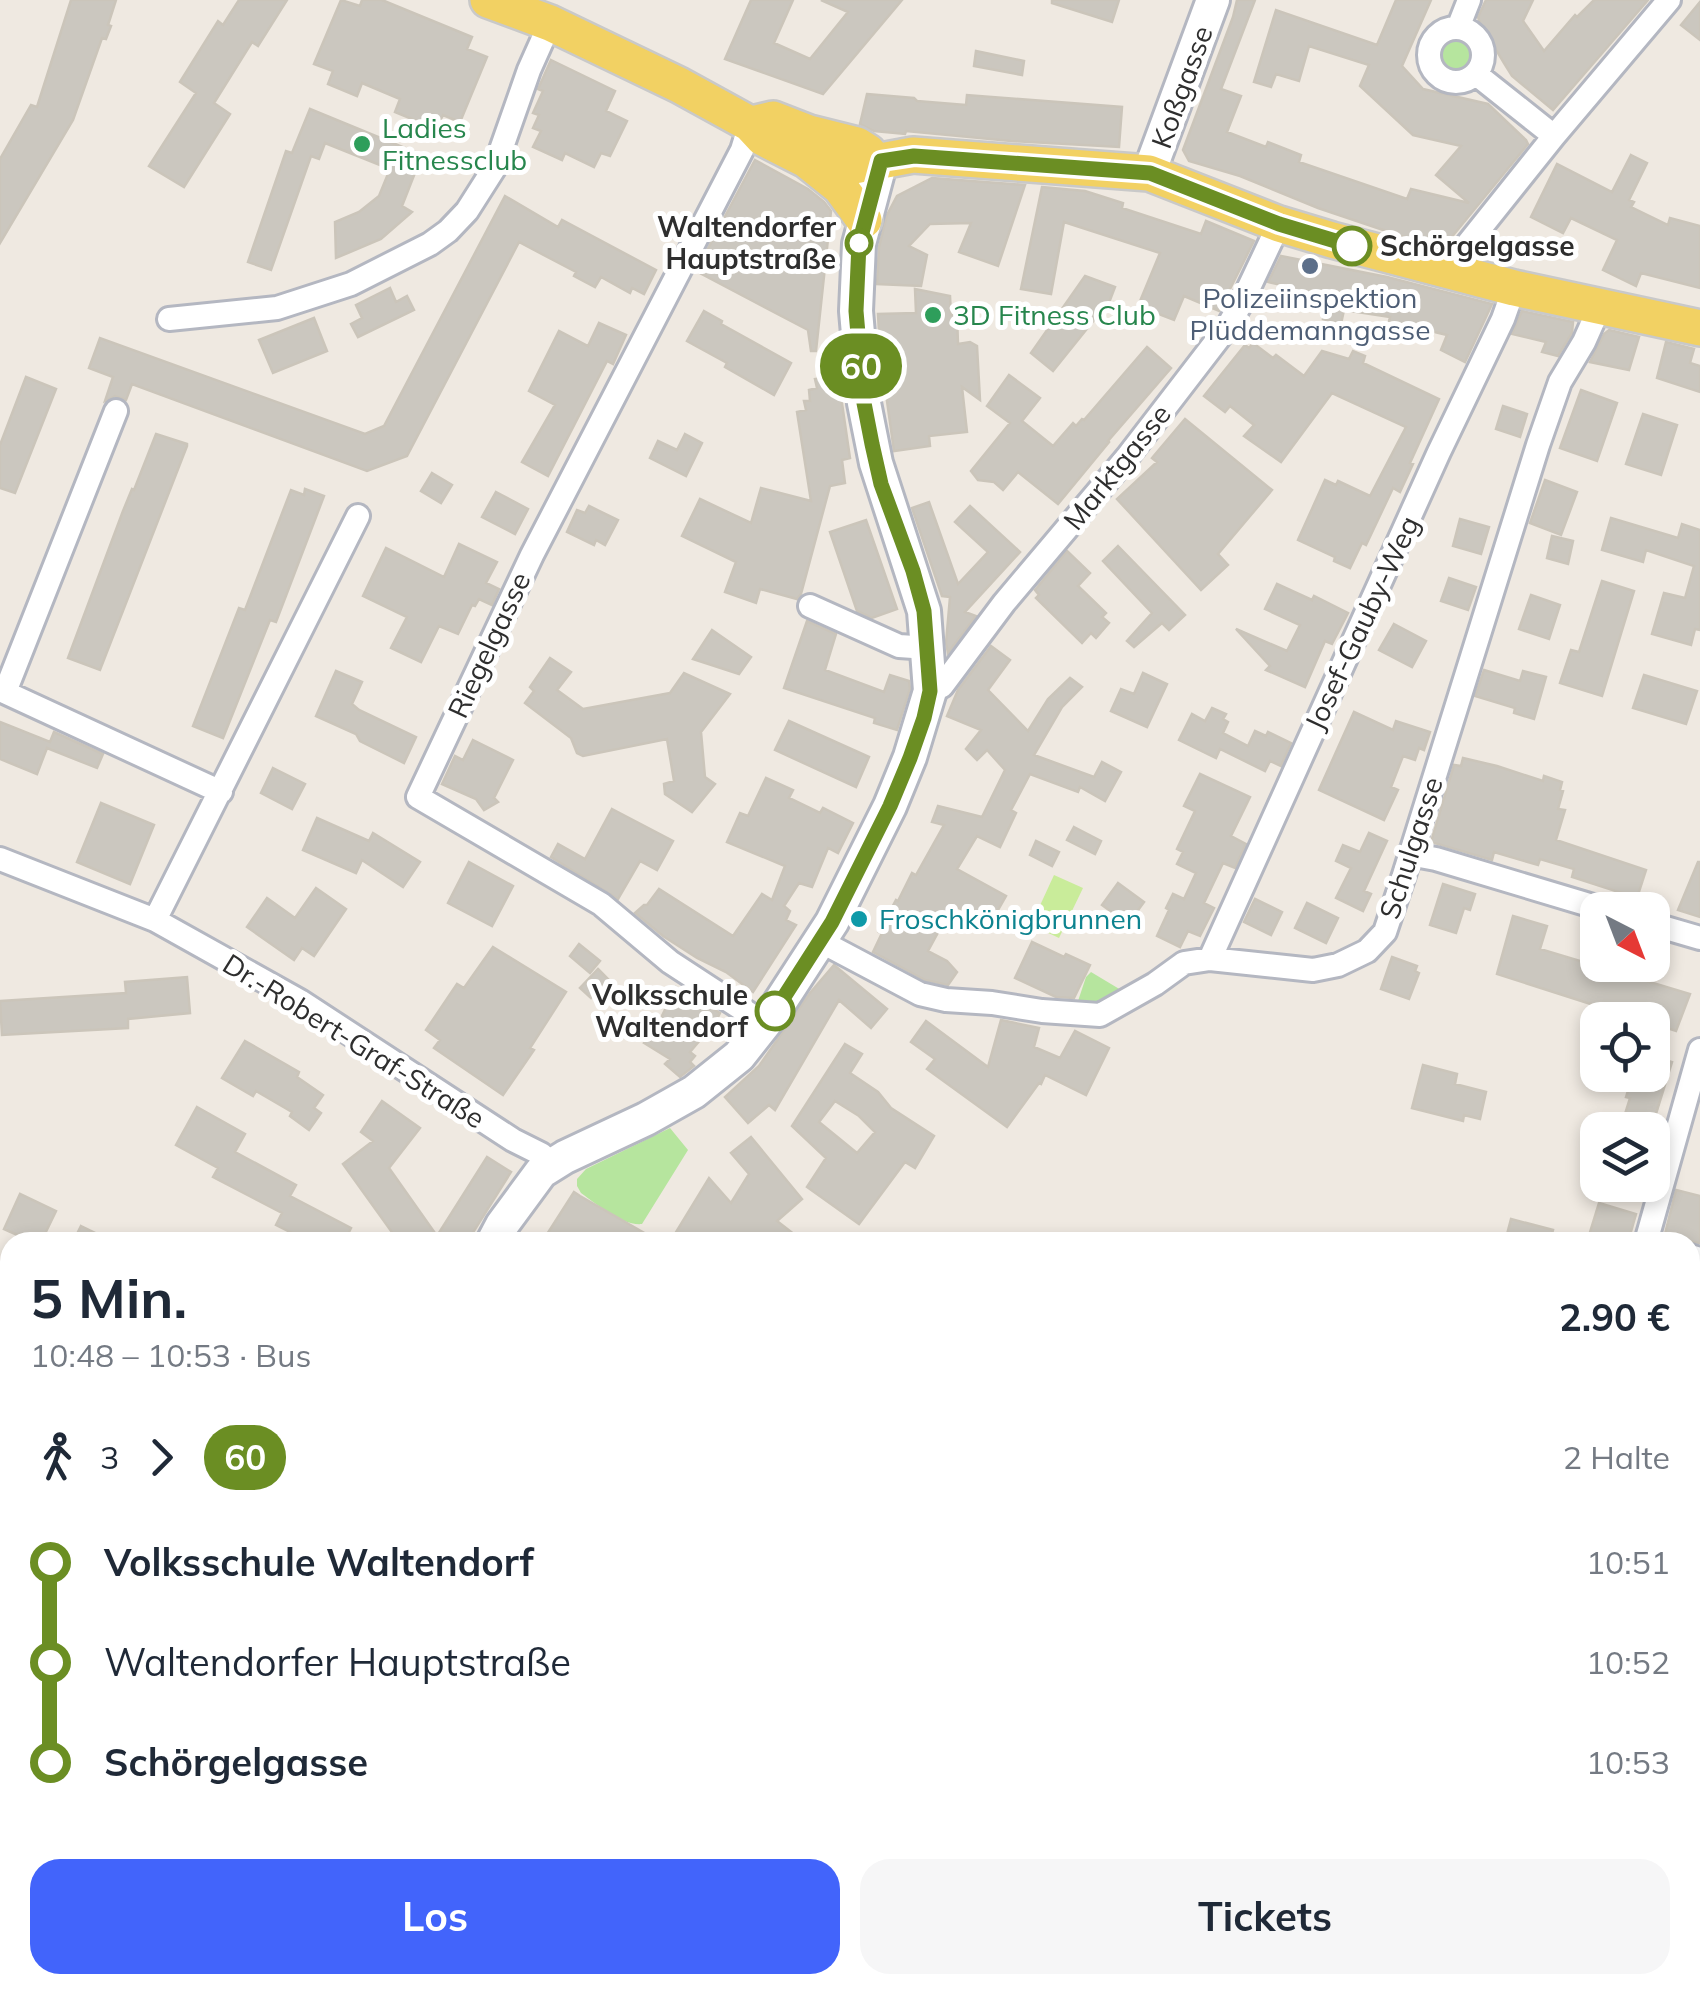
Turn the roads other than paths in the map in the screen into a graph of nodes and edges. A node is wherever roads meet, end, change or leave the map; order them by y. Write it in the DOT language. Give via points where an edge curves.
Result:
graph roads {
  1 [pos="488,0"];
  2 [pos="1213,0"];
  3 [pos="1469,0"];
  4 [pos="1670,0"];
  5 [pos="550,23"];
  6 [pos="1458,28"];
  7 [pos="1476,74"];
  8 [pos="750,124"];
  9 [pos="1554,136"];
  10 [pos="804,158"];
  11 [pos="881,161"];
  12 [pos="1150,173"];
  13 [pos="864,220"];
  14 [pos="1279,224"];
  15 [pos="1450,272"];
  16 [pos="1514,288"];
  17 [pos="1600,306"];
  18 [pos="169,319"];
  19 [pos="1700,328"];
  20 [pos="116,410"];
  21 [pos="358,516"];
  22 [pos="810,606"];
  23 [pos="928,648"];
  24 [pos="2,691"];
  25 [pos="930,691"];
  26 [pos="221,792"];
  27 [pos="1409,854"];
  28 [pos="0,859"];
  29 [pos="1580,902"];
  30 [pos="155,920"];
  31 [pos="1670,929"];
  32 [pos="1700,938"];
  33 [pos="820,940"];
  34 [pos="1210,959"];
  35 [pos="765,1024"];
  36 [pos="1700,1050"];
  37 [pos="552,1164"];
  38 [pos="498,1232"];
  39 [pos="1649,1232"];
  1 -- 5 [label="main road"];
  2 -- 12 [label="main road, Koßgasse"];
  3 -- 6 [label="street"];
  4 -- 9 [label="street"];
  5 -- 8 [label="main road"];
  5 -- 18 [label="street" via="495,167 467,211 430,244 351,284 277,308"];
  6 -- 7 [label="street" via="1481,45"];
  6 -- 7 [label="street" via="1434,38 1429,62 1453,83"];
  7 -- 9 [label="street"];
  8 -- 10 [label="main road"];
  8 -- 11 [label="main road" via="773,119 857,145"];
  8 -- 35 [label="street, Riegelgasse" via="418,797 602,904 670,962"];
  9 -- 15 [label="street"];
  10 -- 11 [label="main road" via="854,166"];
  10 -- 13 [label="main road" via="840,186"];
  11 -- 12 [label="main road" via="914,156"];
  11 -- 13 [label="main road"];
  12 -- 14 [label="main road"];
  13 -- 23 [label="main road" via="856,311 864,403 881,484 924,611"];
  14 -- 15 [label="main road"];
  14 -- 25 [label="street, Marktgasse" via="1215,344 942,686"];
  15 -- 16 [label="main road"];
  16 -- 17 [label="main road"];
  16 -- 34 [label="street, Josef-Gauby-Weg"];
  17 -- 19 [label="main road"];
  17 -- 27 [label="street, Schulgasse" via="1560,382 1538,445"];
  20 -- 24 [label="street"];
  21 -- 26 [label="street"];
  22 -- 23 [label="street" via="900,646"];
  23 -- 25 [label="main road"];
  24 -- 26 [label="street"];
  25 -- 33 [label="main road" via="890,806"];
  26 -- 30 [label="street"];
  27 -- 29 [label="street"];
  27 -- 34 [label="street, Schulgasse" via="1384,932 1367,951 1313,970"];
  28 -- 30 [label="street, Dr.-Robert-Graf-Straße"];
  30 -- 37 [label="street, Dr.-Robert-Graf-Straße" via="300,1001"];
  31 -- 32 [label="street"];
  33 -- 34 [label="street, Schulgasse" via="920,994 1100,1015 1184,963"];
  33 -- 35 [label="main road"];
  35 -- 37 [label="main road" via="739,1056 694,1092"];
  36 -- 39 [label="street"];
  37 -- 38 [label="main road"];
}
